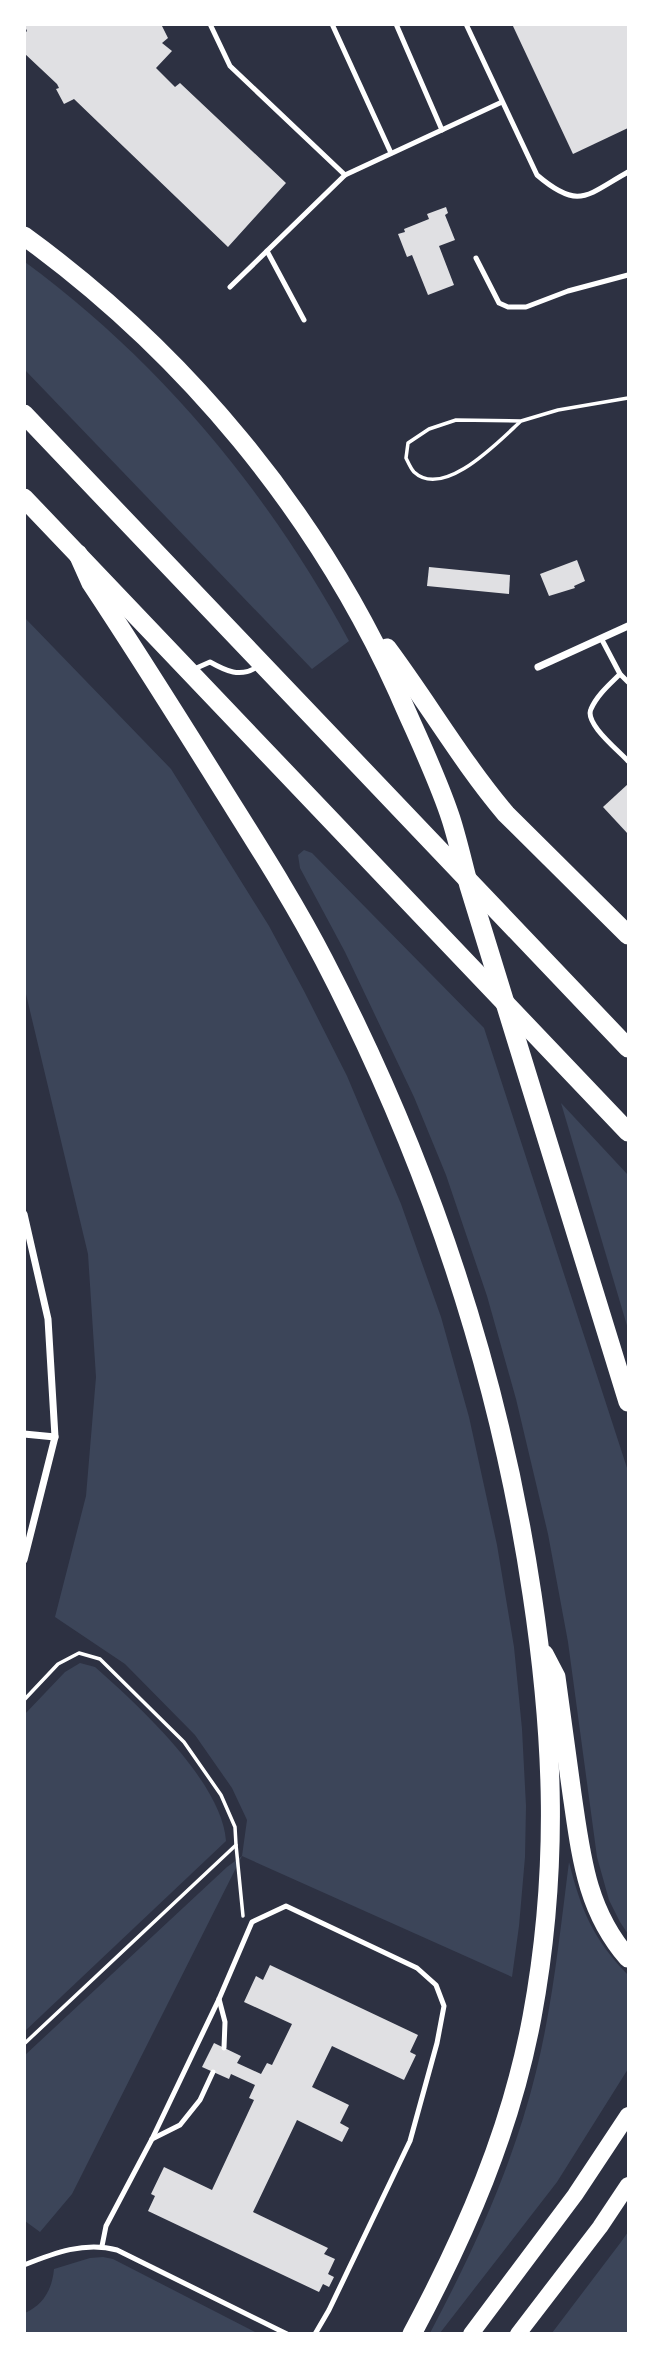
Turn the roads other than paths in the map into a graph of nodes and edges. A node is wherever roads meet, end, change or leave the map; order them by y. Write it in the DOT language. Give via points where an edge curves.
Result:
graph roads {
  1 [pos="210,24"];
  2 [pos="332,24"];
  3 [pos="396,24"];
  4 [pos="466,24"];
  5 [pos="502,102"];
  6 [pos="442,130"];
  7 [pos="391,153"];
  8 [pos="628,172"];
  9 [pos="345,174"];
  10 [pos="24,236"];
  11 [pos="267,251"];
  12 [pos="477,258"];
  13 [pos="628,275"];
  14 [pos="230,288"];
  15 [pos="304,320"];
  16 [pos="24,414"];
  17 [pos="24,498"];
  18 [pos="78,554"];
  19 [pos="343,588"];
  20 [pos="628,626"];
  21 [pos="601,638"];
  22 [pos="262,663"];
  23 [pos="538,667"];
  24 [pos="190,672"];
  25 [pos="620,674"];
  26 [pos="628,682"];
  27 [pos="628,761"];
  28 [pos="628,935"];
  29 [pos="628,1048"];
  30 [pos="628,1132"];
  31 [pos="24,1214"];
  32 [pos="628,1402"];
  33 [pos="24,1434"];
  34 [pos="55,1437"];
  35 [pos="24,1560"];
  36 [pos="539,1645"];
  37 [pos="628,1958"];
  38 [pos="219,1999"];
  39 [pos="224,2048"];
  40 [pos="213,2072"];
  41 [pos="628,2115"];
  42 [pos="152,2139"];
  43 [pos="628,2185"];
  44 [pos="102,2246"];
  45 [pos="24,2264"];
  46 [pos="287,2333"];
  47 [pos="315,2333"];
  48 [pos="412,2333"];
  49 [pos="471,2333"];
  50 [pos="518,2333"];
  1 -- 9 [label="lane" via="230,66"];
  2 -- 7 [label="lane"];
  3 -- 6 [label="lane"];
  4 -- 5 [label="lane"];
  5 -- 6 [label="lane"];
  5 -- 8 [label="lane" via="537,174 556,191 586,196"];
  6 -- 7 [label="lane"];
  7 -- 9 [label="lane"];
  9 -- 11 [label="lane"];
  10 -- 19 [label="highway" via="125,318 210,403 268,474"];
  11 -- 14 [label="lane"];
  11 -- 15 [label="lane"];
  12 -- 13 [label="lane" via="499,303 508,307 526,307"];
  16 -- 22 [label="highway"];
  17 -- 18 [label="highway"];
  18 -- 24 [label="highway"];
  18 -- 36 [label="highway" via="90,583 288,894 398,1116 446,1241 484,1363 523,1538"];
  19 -- 28 [label="highway" via="489,794"];
  19 -- 32 [label="highway" via="392,679 451,818"];
  20 -- 21 [label="street"];
  21 -- 23 [label="street"];
  21 -- 25 [label="lane"];
  22 -- 24 [label="lane" via="246,673 227,671 210,662"];
  22 -- 29 [label="highway"];
  24 -- 30 [label="highway"];
  25 -- 26 [label="lane"];
  25 -- 27 [label="lane" via="589,711 590,721"];
  31 -- 34 [label="street" via="48,1319"];
  33 -- 34 [label="street"];
  34 -- 35 [label="street"];
  36 -- 37 [label="highway" via="556,1677 585,1873 606,1930"];
  36 -- 48 [label="highway" via="549,1740 551,1864 531,2021 510,2107 471,2216"];
  38 -- 39 [label="lane" via="225,2022"];
  38 -- 42 [label="lane"];
  38 -- 47 [label="lane" via="253,1922 286,1906 417,1968 436,1985 444,2006 410,2141"];
  40 -- 42 [label="lane" via="200,2100 180,2125"];
  41 -- 49 [label="main road" via="575,2195"];
  42 -- 44 [label="lane" via="106,2226"];
  43 -- 50 [label="main road"];
  44 -- 45 [label="lane" via="79,2247"];
  44 -- 46 [label="lane"];
}
